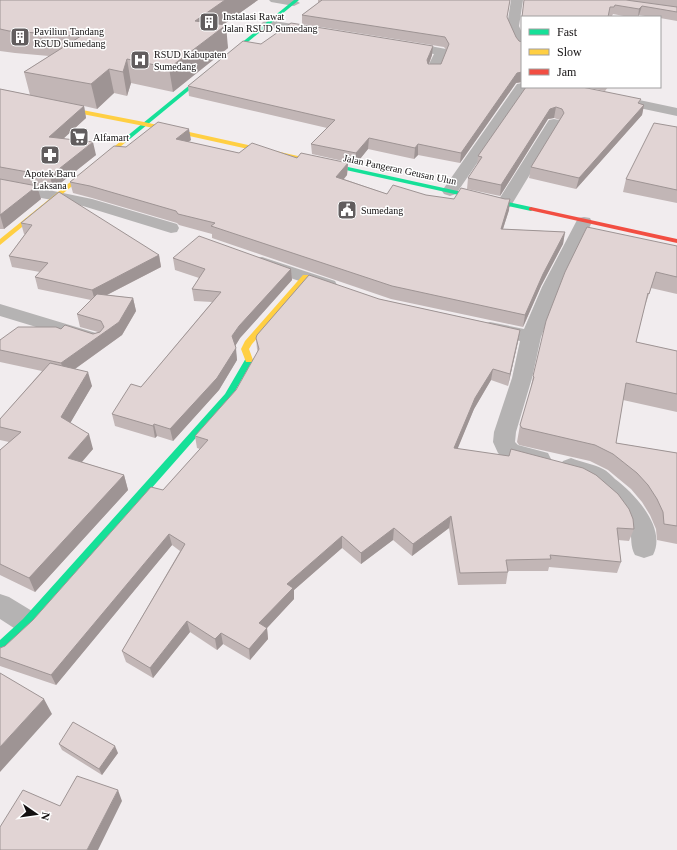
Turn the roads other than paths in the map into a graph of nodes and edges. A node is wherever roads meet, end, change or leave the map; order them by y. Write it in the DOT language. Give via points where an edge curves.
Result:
graph roads {
  1 [pos="275,0"];
  2 [pos="517,0"];
  3 [pos="295,1"];
  4 [pos="267,24"];
  5 [pos="328,34"];
  6 [pos="389,43"];
  7 [pos="521,44"];
  8 [pos="434,70"];
  9 [pos="521,88"];
  10 [pos="564,88"];
  11 [pos="0,96"];
  12 [pos="677,112"];
  13 [pos="554,123"];
  14 [pos="144,124"];
  15 [pos="0,185"];
  16 [pos="450,191"];
  17 [pos="55,197"];
  18 [pos="504,204"];
  19 [pos="584,222"];
  20 [pos="171,228"];
  21 [pos="677,241"];
  22 [pos="0,243"];
  23 [pos="245,256"];
  24 [pos="306,277"];
  25 [pos="343,290"];
  26 [pos="0,310"];
  27 [pos="472,324"];
  28 [pos="531,337"];
  29 [pos="96,339"];
  30 [pos="644,548"];
  31 [pos="0,605"];
  32 [pos="27,622"];
  33 [pos="0,647"];
  1 -- 3 [label="street"];
  2 -- 7 [label="street" via="513,26"];
  3 -- 4 [label="street"];
  4 -- 5 [label="street"];
  4 -- 14 [label="street"];
  6 -- 8 [label="street" via="440,51"];
  9 -- 16 [label="street"];
  10 -- 12 [label="street"];
  11 -- 14 [label="street, Jalan Pangeran Geusan Ulun"];
  13 -- 18 [label="street"];
  14 -- 16 [label="street, Jalan Pangeran Geusan Ulun"];
  14 -- 17 [label="street"];
  15 -- 17 [label="street"];
  16 -- 18 [label="street, Jalan Pangeran Geusan Ulun"];
  17 -- 20 [label="street" via="86,202"];
  17 -- 22 [label="street"];
  18 -- 19 [label="street, Jalan Pangeran Geusan Ulun"];
  19 -- 21 [label="street, Jalan Pangeran Geusan Ulun"];
  19 -- 28 [label="street" via="551,287"];
  23 -- 24 [label="street"];
  24 -- 25 [label="street"];
  24 -- 32 [label="street" via="248,343 245,349 250,360 228,396"];
  26 -- 29 [label="street"];
  27 -- 28 [label="street"];
  28 -- 30 [label="street" via="522,378 505,432 506,447 511,452 595,475 633,511 642,528"];
  31 -- 32 [label="street"];
  32 -- 33 [label="street"];
}
